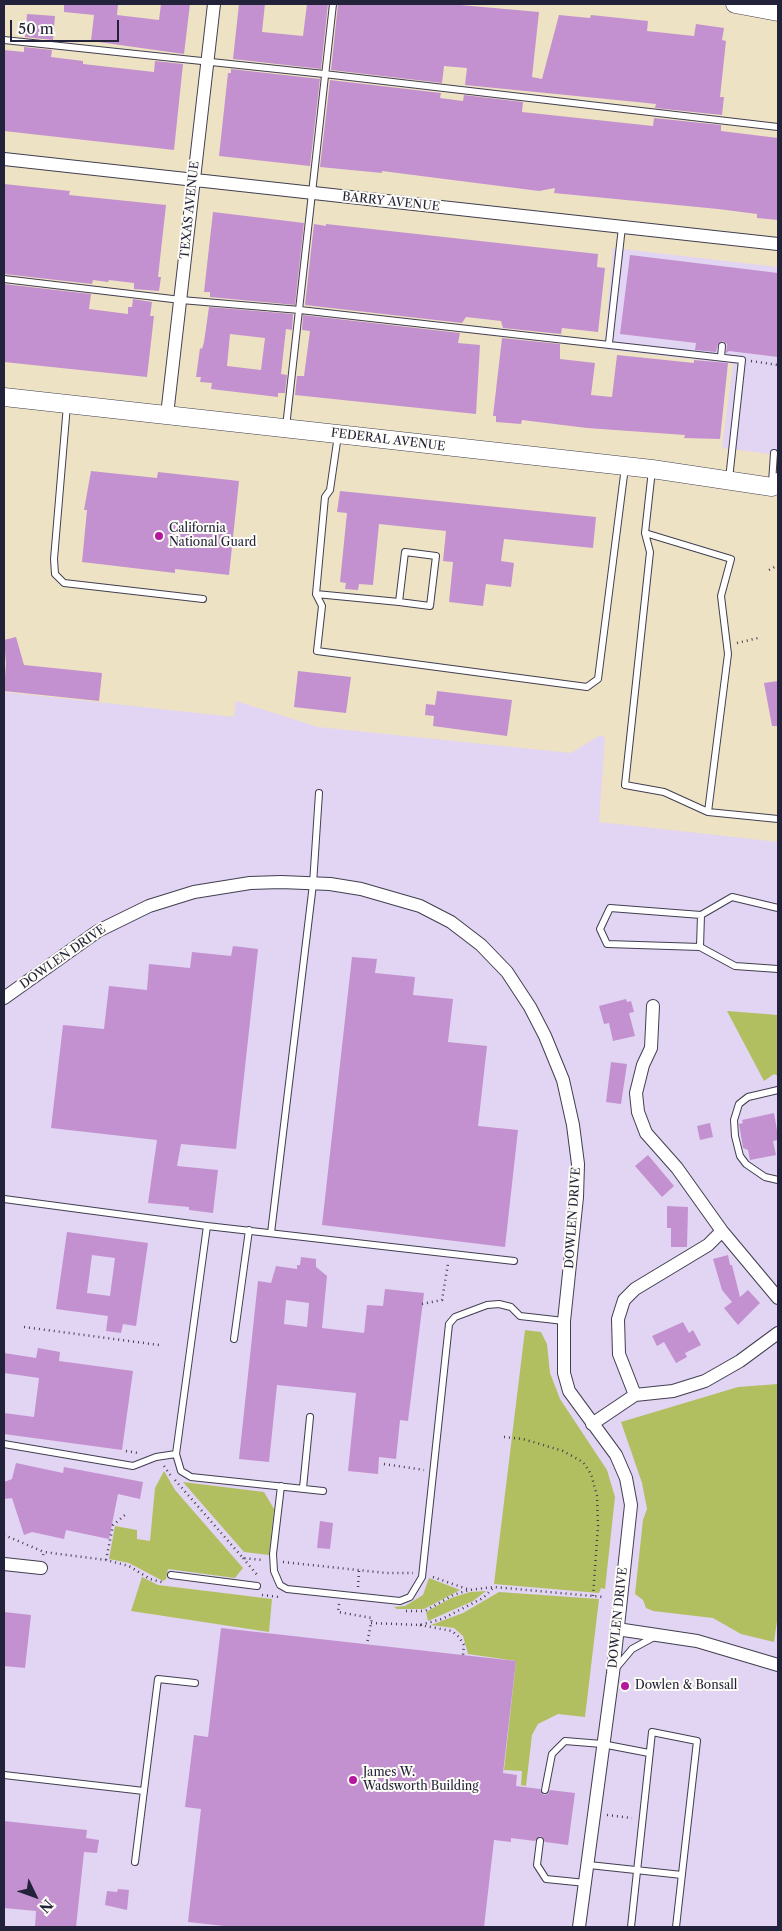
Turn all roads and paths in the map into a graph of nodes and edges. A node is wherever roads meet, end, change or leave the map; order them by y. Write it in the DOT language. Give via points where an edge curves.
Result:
graph roads {
  1 [pos="214,4"];
  2 [pos="333,4"];
  3 [pos="745,5"];
  4 [pos="778,12"];
  5 [pos="4,40"];
  6 [pos="207,61"];
  7 [pos="324,74"];
  8 [pos="778,127"];
  9 [pos="4,159"];
  10 [pos="194,178"];
  11 [pos="311,193"];
  12 [pos="622,227"];
  13 [pos="778,244"];
  14 [pos="4,279"];
  15 [pos="181,300"];
  16 [pos="300,310"];
  17 [pos="609,343"];
  18 [pos="722,346"];
  19 [pos="721,357"];
  20 [pos="742,360"];
  21 [pos="778,365"];
  22 [pos="4,397"];
  23 [pos="67,404"];
  24 [pos="167,416"];
  25 [pos="286,428"];
  26 [pos="338,434"];
  27 [pos="774,453"];
  28 [pos="625,466"];
  29 [pos="652,468"];
  30 [pos="729,480"];
  31 [pos="776,488"];
  32 [pos="645,533"];
  33 [pos="778,565"];
  34 [pos="769,570"];
  35 [pos="316,594"];
  36 [pos="203,598"];
  37 [pos="399,602"];
  38 [pos="758,638"];
  39 [pos="728,645"];
  40 [pos="319,793"];
  41 [pos="708,812"];
  42 [pos="778,819"];
  43 [pos="313,884"];
  44 [pos="778,908"];
  45 [pos="701,915"];
  46 [pos="700,947"];
  47 [pos="778,969"];
  48 [pos="4,998"];
  49 [pos="654,1006"];
  50 [pos="778,1090"];
  51 [pos="777,1180"];
  52 [pos="778,1189"];
  53 [pos="4,1199"];
  54 [pos="207,1226"];
  55 [pos="249,1230"];
  56 [pos="722,1231"];
  57 [pos="271,1232"];
  58 [pos="514,1261"];
  59 [pos="448,1264"];
  60 [pos="778,1298"];
  61 [pos="422,1304"];
  62 [pos="564,1321"];
  63 [pos="24,1327"];
  64 [pos="778,1333"];
  65 [pos="234,1338"];
  66 [pos="159,1345"];
  67 [pos="635,1395"];
  68 [pos="310,1417"];
  69 [pos="592,1424"];
  70 [pos="504,1437"];
  71 [pos="4,1444"];
  72 [pos="126,1451"];
  73 [pos="176,1454"];
  74 [pos="156,1457"];
  75 [pos="384,1464"];
  76 [pos="424,1470"];
  77 [pos="281,1486"];
  78 [pos="302,1488"];
  79 [pos="323,1491"];
  80 [pos="125,1515"];
  81 [pos="4,1535"];
  82 [pos="44,1552"];
  83 [pos="106,1560"];
  84 [pos="270,1561"];
  85 [pos="278,1562"];
  86 [pos="4,1564"];
  87 [pos="41,1568"];
  88 [pos="360,1570"];
  89 [pos="432,1571"];
  90 [pos="413,1573"];
  91 [pos="171,1575"];
  92 [pos="257,1586"];
  93 [pos="358,1587"];
  94 [pos="494,1587"];
  95 [pos="469,1590"];
  96 [pos="593,1596"];
  97 [pos="339,1604"];
  98 [pos="371,1623"];
  99 [pos="420,1624"];
  100 [pos="617,1629"];
  101 [pos="658,1636"];
  102 [pos="367,1644"];
  103 [pos="463,1655"];
  104 [pos="778,1665"];
  105 [pos="613,1673"];
  106 [pos="195,1683"];
  107 [pos="602,1744"];
  108 [pos="649,1753"];
  109 [pos="4,1775"];
  110 [pos="545,1790"];
  111 [pos="144,1791"];
  112 [pos="607,1815"];
  113 [pos="632,1818"];
  114 [pos="540,1841"];
  115 [pos="135,1862"];
  116 [pos="589,1865"];
  117 [pos="636,1871"];
  118 [pos="682,1876"];
  119 [pos="586,1883"];
  120 [pos="579,1927"];
  121 [pos="631,1927"];
  122 [pos="676,1927"];
  1 -- 6 [label="street, TEXAS AVENUE"];
  2 -- 7 [label="lane"];
  3 -- 4 [label="street"];
  5 -- 6 [label="lane"];
  6 -- 7 [label="lane"];
  6 -- 10 [label="street, TEXAS AVENUE"];
  7 -- 8 [label="lane"];
  7 -- 11 [label="lane"];
  9 -- 10 [label="street, BARRY AVENUE"];
  10 -- 11 [label="street, BARRY AVENUE"];
  10 -- 15 [label="street, TEXAS AVENUE"];
  11 -- 12 [label="street, BARRY AVENUE"];
  11 -- 16 [label="lane"];
  12 -- 13 [label="street, BARRY AVENUE"];
  12 -- 17 [label="lane"];
  14 -- 15 [label="lane"];
  15 -- 16 [label="lane"];
  15 -- 24 [label="street, TEXAS AVENUE"];
  16 -- 17 [label="lane"];
  16 -- 25 [label="lane"];
  17 -- 19 [label="lane"];
  18 -- 19 [label="lane"];
  19 -- 20 [label="lane"];
  20 -- 21 [label="path"];
  20 -- 30 [label="lane"];
  22 -- 23 [label="street, FEDERAL AVENUE"];
  23 -- 24 [label="street, FEDERAL AVENUE"];
  23 -- 36 [label="lane" via="55,574 64,583"];
  24 -- 25 [label="street, FEDERAL AVENUE"];
  25 -- 26 [label="street, FEDERAL AVENUE"];
  26 -- 28 [label="street, FEDERAL AVENUE"];
  26 -- 35 [label="lane" via="330,490 326,497"];
  27 -- 31 [label="lane"];
  28 -- 29 [label="street, FEDERAL AVENUE"];
  28 -- 35 [label="lane" via="598,679 587,687 317,651 322,606"];
  29 -- 30 [label="street, FEDERAL AVENUE"];
  29 -- 32 [label="lane"];
  30 -- 31 [label="street, FEDERAL AVENUE"];
  32 -- 39 [label="lane" via="731,559 721,596"];
  32 -- 41 [label="lane" via="650,552 625,785 664,792"];
  33 -- 34 [label="path"];
  35 -- 37 [label="lane"];
  37 -- 37 [label="lane" via="405,552 436,556 430,606"];
  38 -- 39 [label="path"];
  39 -- 41 [label="lane"];
  40 -- 43 [label="lane"];
  41 -- 42 [label="lane"];
  43 -- 48 [label="street, DOWLEN DRIVE" via="250,883 194,892 149,906 98,931"];
  43 -- 57 [label="lane"];
  43 -- 62 [label="street, DOWLEN DRIVE" via="392,896 451,922 481,945 507,972 530,1006 563,1080 578,1164 578,1196"];
  44 -- 45 [label="lane" via="732,897"];
  45 -- 46 [label="lane"];
  45 -- 46 [label="lane" via="610,908 600,929 607,944"];
  46 -- 47 [label="lane" via="735,966"];
  49 -- 56 [label="street" via="651,1048 636,1093 638,1112 646,1133 677,1168"];
  50 -- 51 [label="lane" via="748,1097 739,1104 734,1120 740,1156 765,1177"];
  51 -- 52 [label="lane"];
  53 -- 54 [label="lane"];
  54 -- 55 [label="lane"];
  54 -- 73 [label="lane"];
  55 -- 57 [label="lane"];
  55 -- 65 [label="lane"];
  56 -- 60 [label="street"];
  56 -- 67 [label="street" via="700,1250 635,1289 624,1300 618,1319 619,1354"];
  57 -- 58 [label="lane"];
  59 -- 61 [label="path" via="442,1300"];
  62 -- 69 [label="street, DOWLEN DRIVE" via="564,1374 569,1391"];
  62 -- 77 [label="lane" via="520,1316 511,1307 499,1304 455,1317 449,1324 422,1577 410,1597 400,1601 287,1589 280,1585 274,1571 273,1554"];
  63 -- 66 [label="path"];
  64 -- 67 [label="street" via="740,1361 705,1381 673,1391"];
  67 -- 69 [label="street"];
  68 -- 78 [label="lane"];
  69 -- 100 [label="street, DOWLEN DRIVE" via="616,1456 626,1478 631,1505"];
  70 -- 96 [label="path" via="563,1451 583,1462 591,1474 598,1526"];
  71 -- 74 [label="lane" via="134,1466"];
  72 -- 74 [label="path"];
  73 -- 74 [label="lane"];
  73 -- 77 [label="lane" via="181,1471 192,1477"];
  74 -- 84 [label="path" via="243,1558"];
  75 -- 76 [label="path"];
  77 -- 78 [label="lane"];
  78 -- 79 [label="lane"];
  80 -- 83 [label="path" via="113,1525"];
  81 -- 82 [label="path"];
  85 -- 88 [label="path"];
  86 -- 87 [label="street"];
  88 -- 90 [label="path"];
  88 -- 93 [label="path"];
  89 -- 95 [label="path" via="432,1577"];
  91 -- 92 [label="lane"];
  94 -- 99 [label="path" via="465,1608 442,1619"];
  97 -- 98 [label="path" via="338,1612 372,1618"];
  98 -- 99 [label="path"];
  98 -- 102 [label="path"];
  99 -- 103 [label="path" via="426,1628 452,1631 464,1645"];
  100 -- 101 [label="street"];
  100 -- 105 [label="street, DOWLEN DRIVE"];
  101 -- 104 [label="street" via="696,1642"];
  101 -- 105 [label="lane" via="632,1649"];
  105 -- 107 [label="street, DOWLEN DRIVE"];
  106 -- 111 [label="lane" via="158,1679"];
  107 -- 108 [label="lane"];
  107 -- 110 [label="lane" via="565,1741 552,1754"];
  107 -- 116 [label="street, DOWLEN DRIVE"];
  108 -- 117 [label="lane"];
  108 -- 118 [label="lane" via="652,1732 697,1741"];
  109 -- 111 [label="lane"];
  111 -- 115 [label="lane"];
  112 -- 113 [label="path"];
  114 -- 119 [label="lane" via="538,1865 546,1879"];
  116 -- 117 [label="lane"];
  116 -- 119 [label="street, DOWLEN DRIVE"];
  117 -- 118 [label="lane"];
  117 -- 121 [label="lane"];
  118 -- 122 [label="lane"];
  119 -- 120 [label="street, DOWLEN DRIVE"];
}
